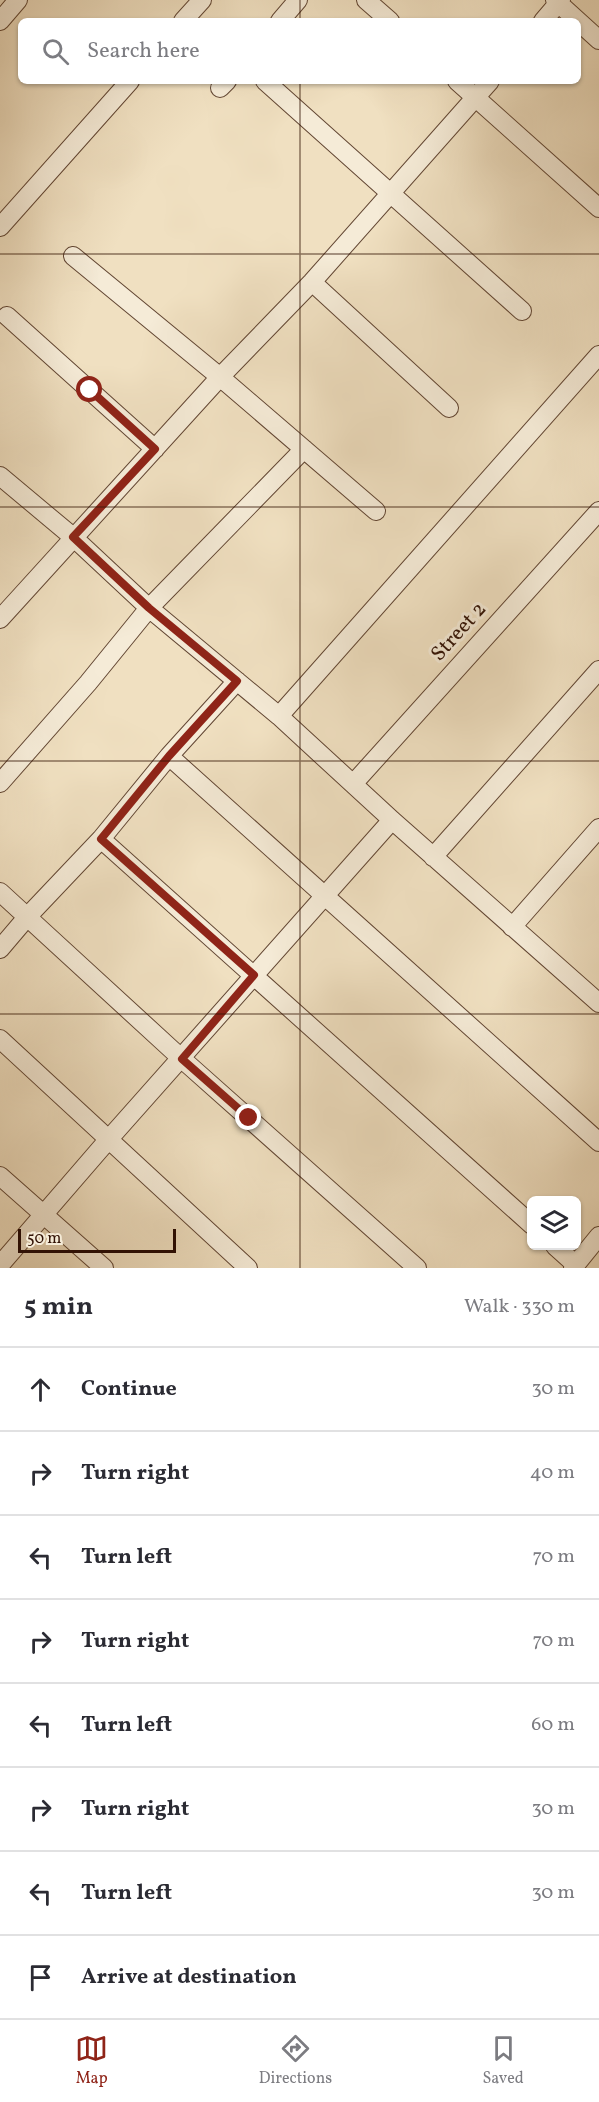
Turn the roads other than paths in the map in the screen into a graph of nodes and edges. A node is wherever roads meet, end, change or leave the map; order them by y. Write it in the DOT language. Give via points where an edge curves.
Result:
graph roads {
  1 [pos="18,0"];
  2 [pos="202,0"];
  3 [pos="298,0"];
  4 [pos="366,0"];
  5 [pos="558,1"];
  6 [pos="186,18"];
  7 [pos="283,18"];
  8 [pos="387,18"];
  9 [pos="545,18"];
  10 [pos="576,18"];
  11 [pos="0,21"];
  12 [pos="581,23"];
  13 [pos="599,40"];
  14 [pos="127,84"];
  15 [pos="268,84"];
  16 [pos="461,84"];
  17 [pos="487,84"];
  18 [pos="476,97"];
  19 [pos="390,194"];
  20 [pos="599,208"];
  21 [pos="0,227"];
  22 [pos="73,256"];
  23 [pos="312,282"];
  24 [pos="522,311"];
  25 [pos="7,316"];
  26 [pos="599,356"];
  27 [pos="220,377"];
  28 [pos="449,408"];
  29 [pos="155,449"];
  30 [pos="304,449"];
  31 [pos="0,476"];
  32 [pos="599,511"];
  33 [pos="376,512"];
  34 [pos="73,537"];
  35 [pos="149,608"];
  36 [pos="0,619"];
  37 [pos="599,670"];
  38 [pos="237,681"];
  39 [pos="279,716"];
  40 [pos="169,756"];
  41 [pos="0,783"];
  42 [pos="353,784"];
  43 [pos="392,820"];
  44 [pos="599,828"];
  45 [pos="101,839"];
  46 [pos="433,857"];
  47 [pos="0,892"];
  48 [pos="325,896"];
  49 [pos="27,916"];
  50 [pos="512,927"];
  51 [pos="0,949"];
  52 [pos="254,975"];
  53 [pos="597,998"];
  54 [pos="0,1039"];
  55 [pos="182,1059"];
  56 [pos="108,1140"];
  57 [pos="599,1142"];
  58 [pos="0,1176"];
  59 [pos="44,1215"];
  60 [pos="527,1221"];
  61 [pos="599,1236"];
  62 [pos="560,1250"];
  63 [pos="0,1265"];
  64 [pos="574,1266"];
  65 [pos="104,1268"];
  66 [pos="248,1268"];
  67 [pos="417,1268"];
  1 -- 11 [label="street"];
  2 -- 6 [label="street"];
  3 -- 7 [label="street"];
  4 -- 8 [label="street"];
  5 -- 9 [label="street"];
  5 -- 10 [label="street"];
  12 -- 13 [label="street"];
  14 -- 21 [label="street"];
  15 -- 19 [label="street"];
  16 -- 18 [label="street"];
  17 -- 18 [label="street"];
  18 -- 19 [label="street"];
  18 -- 20 [label="street"];
  19 -- 23 [label="street"];
  19 -- 24 [label="street"];
  22 -- 27 [label="street"];
  23 -- 27 [label="street"];
  23 -- 28 [label="street"];
  25 -- 29 [label="street"];
  26 -- 39 [label="street"];
  27 -- 29 [label="street"];
  27 -- 30 [label="street"];
  29 -- 34 [label="street"];
  30 -- 33 [label="street"];
  30 -- 35 [label="street"];
  31 -- 34 [label="street"];
  32 -- 42 [label="street, Street 2"];
  34 -- 35 [label="street"];
  34 -- 36 [label="street"];
  35 -- 38 [label="street"];
  35 -- 41 [label="street"];
  37 -- 46 [label="street"];
  38 -- 39 [label="street"];
  38 -- 40 [label="street"];
  39 -- 42 [label="street"];
  40 -- 45 [label="street"];
  40 -- 48 [label="street"];
  42 -- 43 [label="street"];
  43 -- 46 [label="street"];
  43 -- 48 [label="street"];
  44 -- 50 [label="street"];
  45 -- 49 [label="street"];
  45 -- 52 [label="street"];
  46 -- 50 [label="street"];
  47 -- 49 [label="street"];
  48 -- 52 [label="street"];
  48 -- 57 [label="street"];
  49 -- 51 [label="street"];
  49 -- 55 [label="street"];
  50 -- 53 [label="street"];
  52 -- 55 [label="street"];
  52 -- 60 [label="street"];
  54 -- 56 [label="street"];
  55 -- 56 [label="street"];
  55 -- 67 [label="street"];
  56 -- 59 [label="street"];
  56 -- 66 [label="street"];
  58 -- 59 [label="street"];
  59 -- 63 [label="street"];
  59 -- 65 [label="street"];
  61 -- 64 [label="street"];
  62 -- 64 [label="street"];
}
